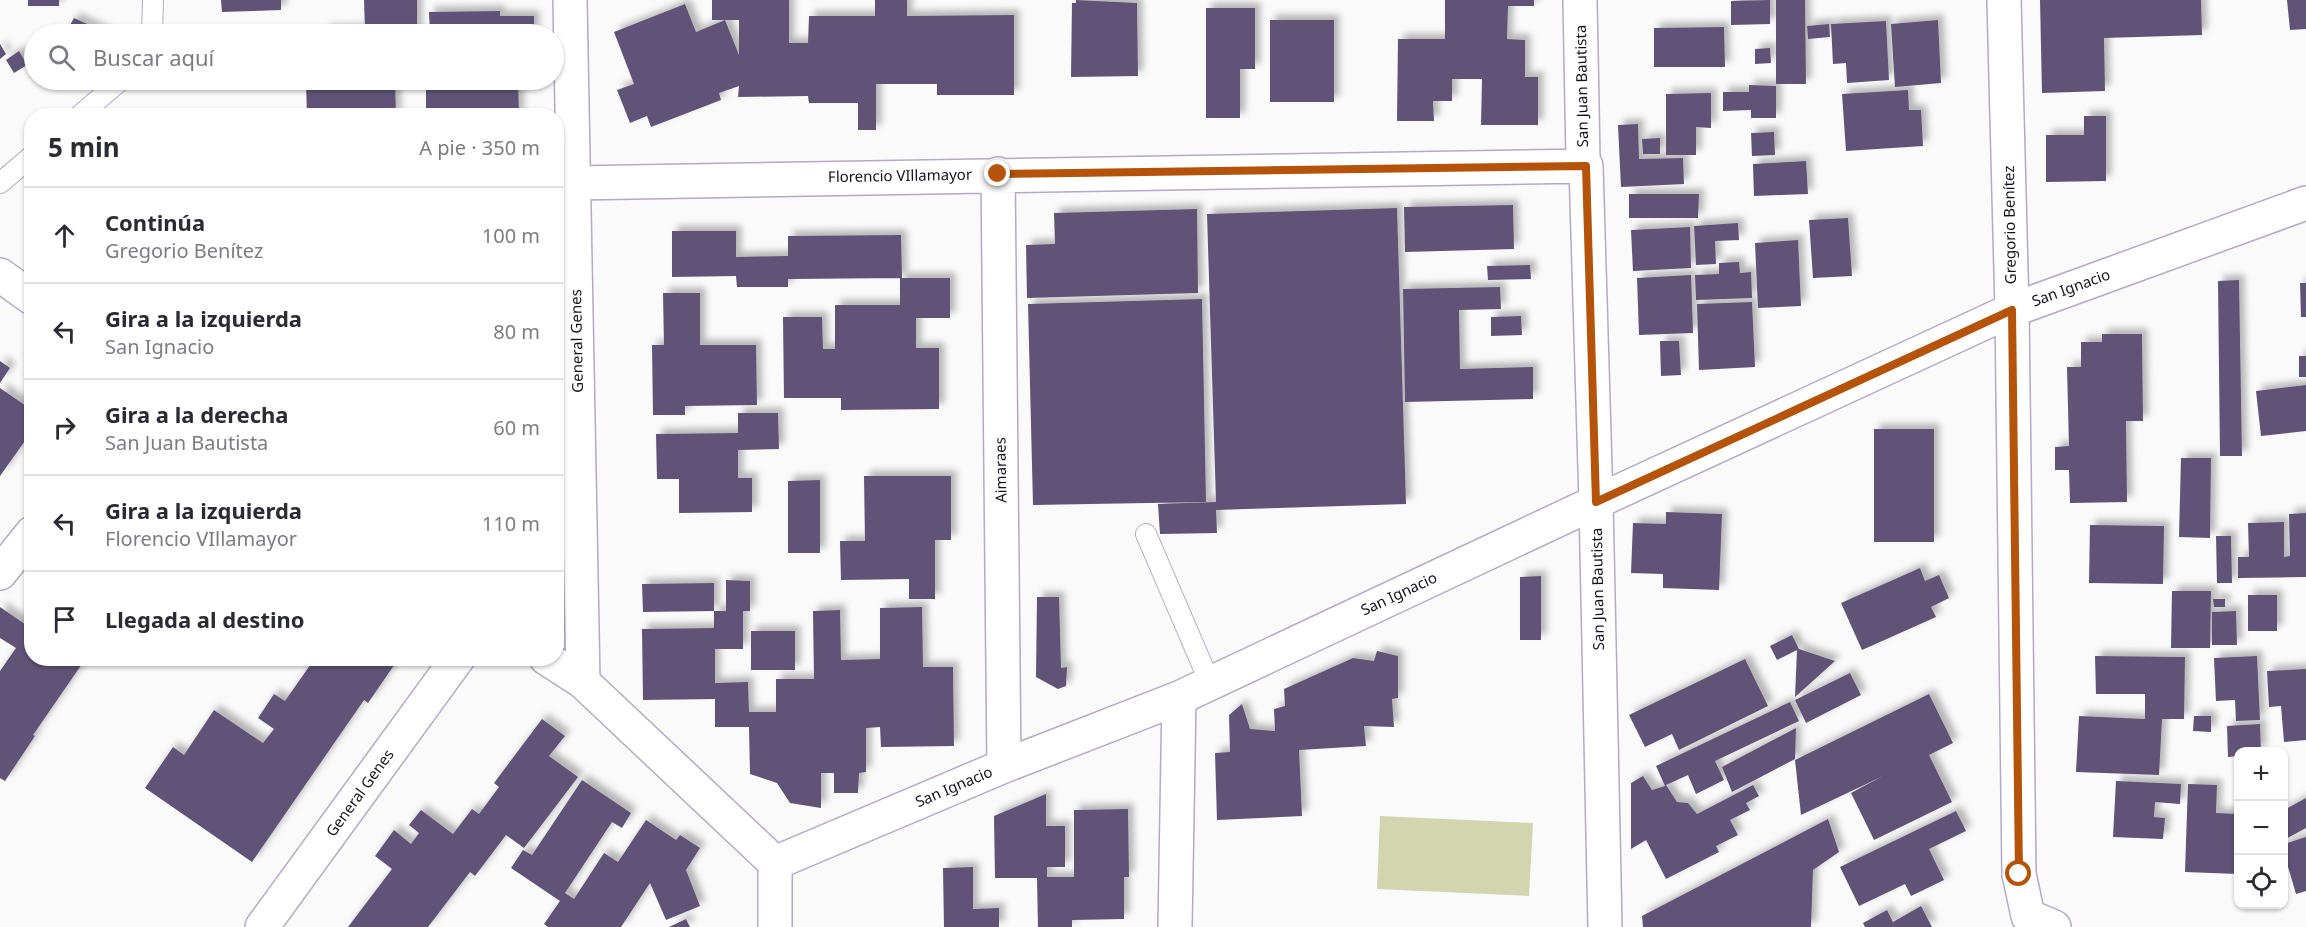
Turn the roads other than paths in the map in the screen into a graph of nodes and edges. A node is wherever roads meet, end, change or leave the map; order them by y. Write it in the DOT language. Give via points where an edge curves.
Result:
graph roads {
  1 [pos="153,0"];
  2 [pos="570,0"];
  3 [pos="1580,0"];
  4 [pos="2004,0"];
  5 [pos="152,24"];
  6 [pos="109,90"];
  7 [pos="88,108"];
  8 [pos="24,163"];
  9 [pos="1586,166"];
  10 [pos="998,174"];
  11 [pos="0,183"];
  12 [pos="574,183"];
  13 [pos="2306,203"];
  14 [pos="0,275"];
  15 [pos="24,292"];
  16 [pos="2012,310"];
  17 [pos="1596,502"];
  18 [pos="1146,534"];
  19 [pos="24,543"];
  20 [pos="0,573"];
  21 [pos="452,666"];
  22 [pos="558,666"];
  23 [pos="583,682"];
  24 [pos="1210,683"];
  25 [pos="1179,698"];
  26 [pos="1004,766"];
  27 [pos="775,863"];
  28 [pos="2041,922"];
  29 [pos="262,927"];
  30 [pos="775,927"];
  31 [pos="1175,927"];
  32 [pos="1605,927"];
  1 -- 5 [label="lane"];
  2 -- 12 [label="street, General Genes"];
  3 -- 9 [label="street, San Juan Bautista"];
  4 -- 16 [label="street, Gregorio Benítez"];
  6 -- 7 [label="lane"];
  8 -- 11 [label="lane"];
  9 -- 10 [label="street, Florencio VIllamayor"];
  9 -- 17 [label="street, San Juan Bautista"];
  10 -- 12 [label="street, Florencio VIllamayor"];
  10 -- 26 [label="street, Aimaraes"];
  12 -- 23 [label="street, General Genes"];
  13 -- 16 [label="street, San Ignacio"];
  14 -- 15 [label="street"];
  16 -- 17 [label="street, San Ignacio"];
  16 -- 28 [label="street, Gregorio Benítez" via="2019,874"];
  17 -- 24 [label="street, San Ignacio"];
  17 -- 32 [label="street, San Juan Bautista"];
  18 -- 24 [label="lane"];
  19 -- 20 [label="street"];
  21 -- 29 [label="street, General Genes"];
  22 -- 23 [label="street"];
  23 -- 27 [label="street"];
  24 -- 25 [label="street, San Ignacio"];
  25 -- 26 [label="street, San Ignacio"];
  25 -- 31 [label="street"];
  26 -- 27 [label="street, San Ignacio"];
  27 -- 30 [label="street"];
}
